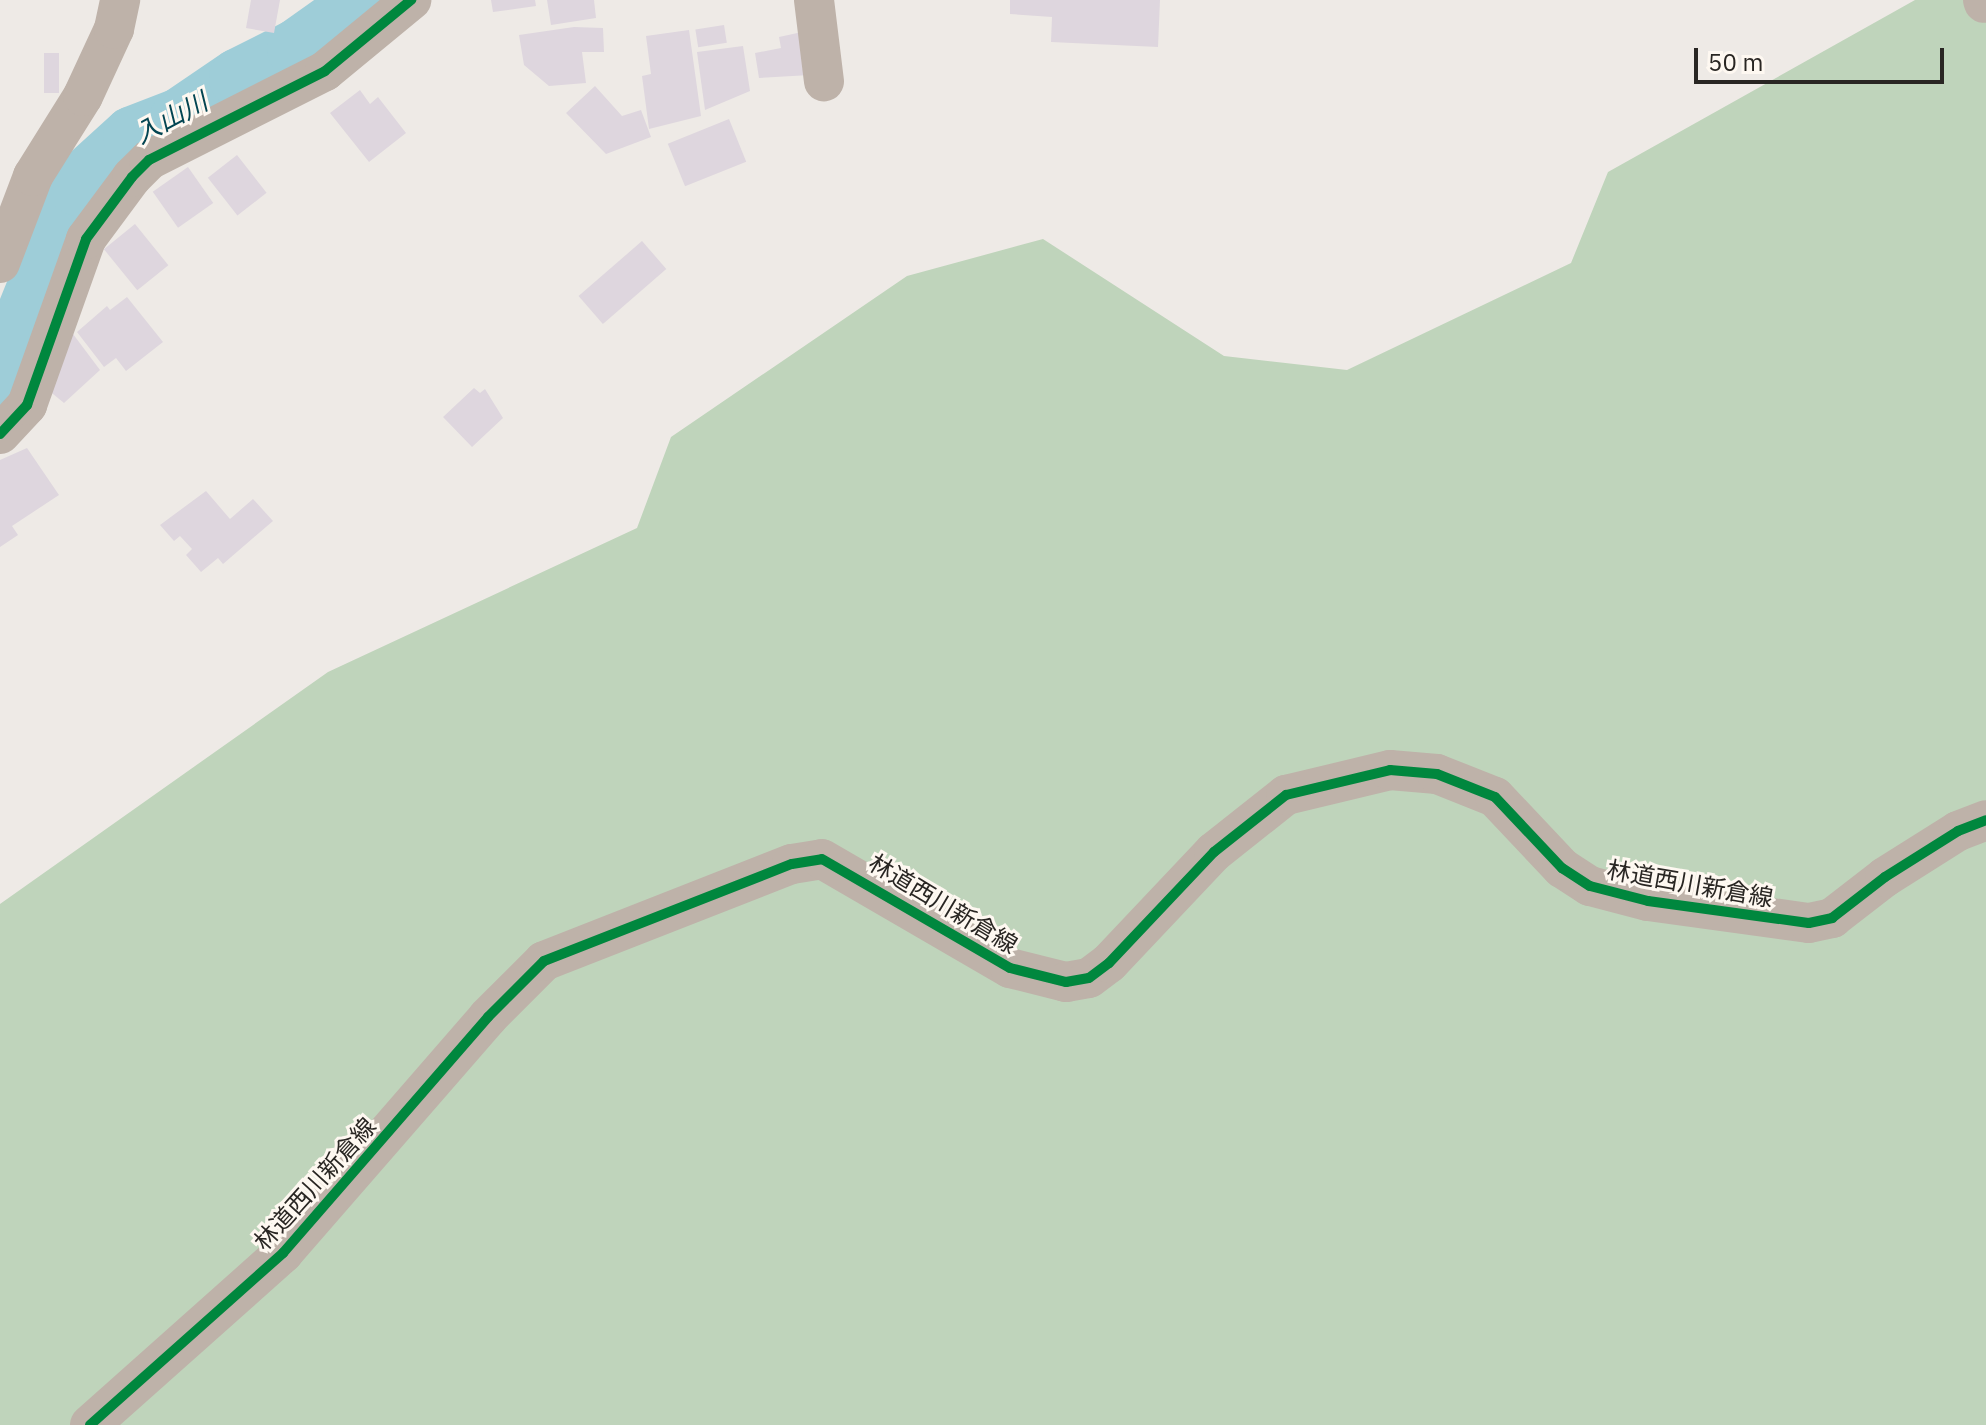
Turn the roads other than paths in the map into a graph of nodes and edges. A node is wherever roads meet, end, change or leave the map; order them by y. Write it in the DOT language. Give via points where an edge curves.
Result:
graph roads {
  1 [pos="120,0"];
  2 [pos="411,0"];
  3 [pos="814,0"];
  4 [pos="824,81"];
  5 [pos="0,263"];
  6 [pos="0,434"];
  7 [pos="1986,820"];
  8 [pos="90,1425"];
  1 -- 5 [label="street" via="114,29 83,96 33,176"];
  2 -- 6 [label="street" via="325,71 149,160 132,177 86,239 27,405"];
  3 -- 4 [label="street"];
  7 -- 8 [label="street, 林道西川新倉線" via="1958,831 1885,877 1832,918 1809,923 1648,901 1590,886 1562,868 1495,797 1437,774 1390,770 1286,795 1214,852 1109,963 1089,978 1066,982 1010,968 822,859 792,864 544,961 488,1017 283,1253"];
}
